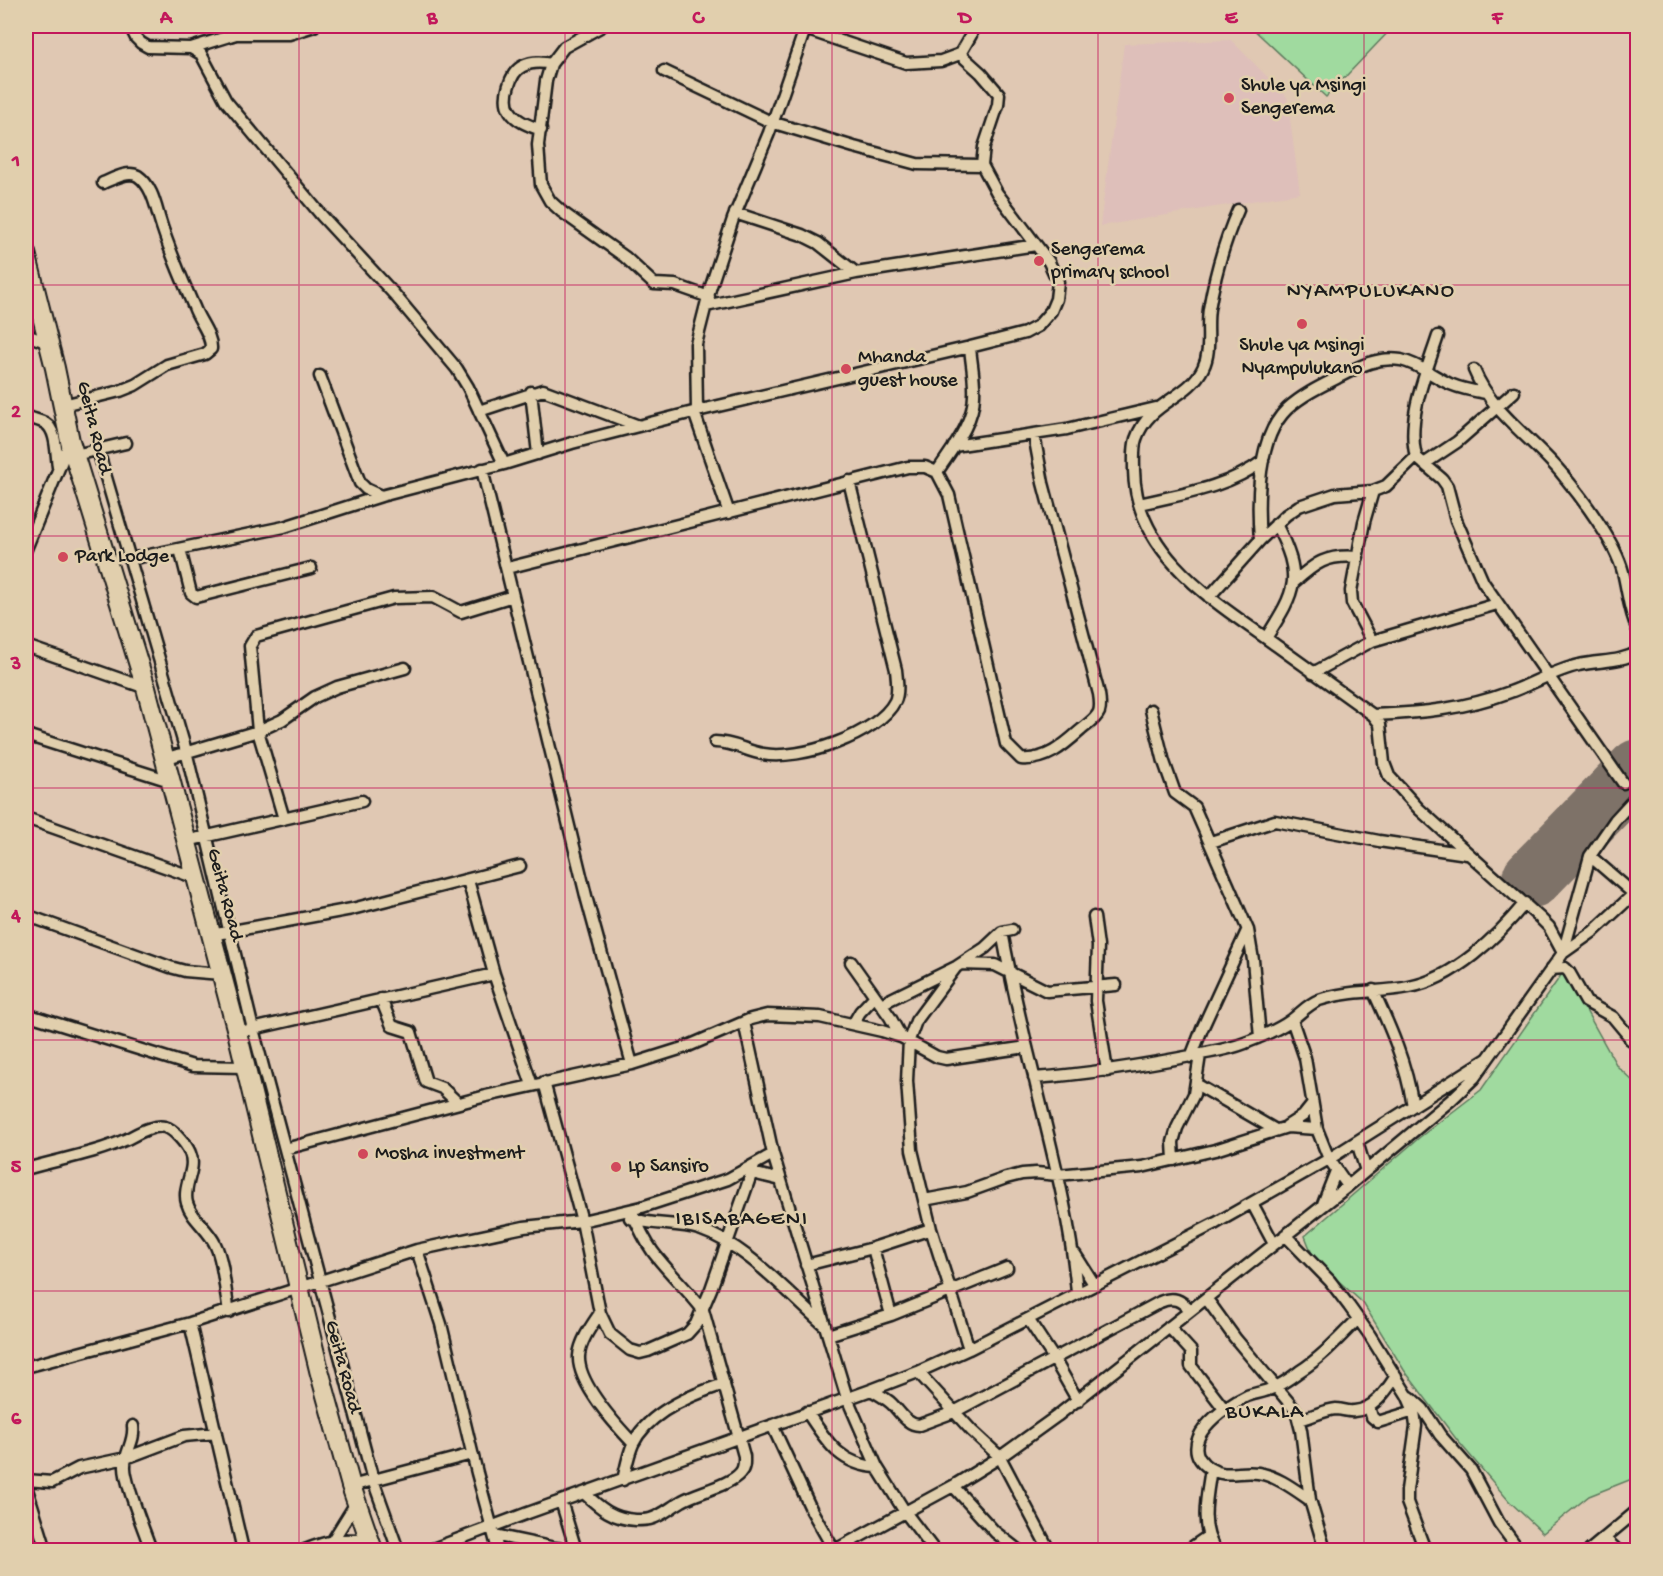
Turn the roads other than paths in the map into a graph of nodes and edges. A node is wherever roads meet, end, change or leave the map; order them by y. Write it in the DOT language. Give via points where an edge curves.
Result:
graph roads {
  1 [pos="130,26"];
  2 [pos="314,26"];
  3 [pos="602,26"];
  4 [pos="972,26"];
  5 [pos="800,27"];
  6 [pos="191,48"];
  7 [pos="960,54"];
  8 [pos="550,64"];
  9 [pos="664,71"];
  10 [pos="771,122"];
  11 [pos="541,130"];
  12 [pos="982,165"];
  13 [pos="103,183"];
  14 [pos="1238,210"];
  15 [pos="735,213"];
  16 [pos="1036,245"];
  17 [pos="26,253"];
  18 [pos="856,273"];
  19 [pos="708,302"];
  20 [pos="26,334"];
  21 [pos="1437,336"];
  22 [pos="49,343"];
  23 [pos="970,347"];
  24 [pos="1474,370"];
  25 [pos="1427,372"];
  26 [pos="320,376"];
  27 [pos="531,392"];
  28 [pos="1514,392"];
  29 [pos="1485,393"];
  30 [pos="63,405"];
  31 [pos="1497,406"];
  32 [pos="1156,408"];
  33 [pos="479,411"];
  34 [pos="695,411"];
  35 [pos="26,416"];
  36 [pos="639,426"];
  37 [pos="1034,435"];
  38 [pos="126,442"];
  39 [pos="954,446"];
  40 [pos="73,448"];
  41 [pos="98,450"];
  42 [pos="538,454"];
  43 [pos="1420,460"];
  44 [pos="1263,461"];
  45 [pos="504,464"];
  46 [pos="58,467"];
  47 [pos="482,469"];
  48 [pos="937,472"];
  49 [pos="849,481"];
  50 [pos="1373,491"];
  51 [pos="381,496"];
  52 [pos="1139,504"];
  53 [pos="729,513"];
  54 [pos="1275,524"];
  55 [pos="1260,540"];
  56 [pos="26,549"];
  57 [pos="180,549"];
  58 [pos="1358,557"];
  59 [pos="130,559"];
  60 [pos="311,568"];
  61 [pos="507,568"];
  62 [pos="1293,584"];
  63 [pos="513,596"];
  64 [pos="1209,597"];
  65 [pos="1497,604"];
  66 [pos="1638,630"];
  67 [pos="1266,639"];
  68 [pos="1372,641"];
  69 [pos="26,646"];
  70 [pos="1638,652"];
  71 [pos="405,668"];
  72 [pos="1313,673"];
  73 [pos="1549,676"];
  74 [pos="146,688"];
  75 [pos="1151,710"];
  76 [pos="1373,715"];
  77 [pos="258,731"];
  78 [pos="26,735"];
  79 [pos="715,742"];
  80 [pos="186,753"];
  81 [pos="164,759"];
  82 [pos="170,781"];
  83 [pos="1623,783"];
  84 [pos="1638,795"];
  85 [pos="362,801"];
  86 [pos="26,818"];
  87 [pos="284,819"];
  88 [pos="207,837"];
  89 [pos="186,841"];
  90 [pos="1211,842"];
  91 [pos="1467,854"];
  92 [pos="1590,856"];
  93 [pos="520,866"];
  94 [pos="196,878"];
  95 [pos="468,880"];
  96 [pos="1636,895"];
  97 [pos="1525,903"];
  98 [pos="26,915"];
  99 [pos="1094,918"];
  100 [pos="1248,930"];
  101 [pos="230,931"];
  102 [pos="211,934"];
  103 [pos="1561,955"];
  104 [pos="851,962"];
  105 [pos="958,966"];
  106 [pos="1565,968"];
  107 [pos="1551,969"];
  108 [pos="1010,972"];
  109 [pos="221,974"];
  110 [pos="494,974"];
  111 [pos="1116,986"];
  112 [pos="1096,987"];
  113 [pos="1373,990"];
  114 [pos="381,999"];
  115 [pos="878,1000"];
  116 [pos="26,1014"];
  117 [pos="1292,1020"];
  118 [pos="744,1022"];
  119 [pos="853,1024"];
  120 [pos="1638,1027"];
  121 [pos="245,1031"];
  122 [pos="1260,1037"];
  123 [pos="905,1039"];
  124 [pos="1634,1043"];
  125 [pos="1027,1047"];
  126 [pos="1196,1056"];
  127 [pos="1487,1059"];
  128 [pos="632,1064"];
  129 [pos="244,1067"];
  130 [pos="1107,1071"];
  131 [pos="1034,1078"];
  132 [pos="544,1082"];
  133 [pos="1196,1084"];
  134 [pos="532,1085"];
  135 [pos="458,1103"];
  136 [pos="1312,1105"];
  137 [pos="1413,1106"];
  138 [pos="1287,1126"];
  139 [pos="1317,1129"];
  140 [pos="1274,1130"];
  141 [pos="1357,1142"];
  142 [pos="285,1149"];
  143 [pos="773,1154"];
  144 [pos="1329,1159"];
  145 [pos="1174,1160"];
  146 [pos="26,1169"];
  147 [pos="753,1170"];
  148 [pos="1336,1171"];
  149 [pos="1366,1171"];
  150 [pos="1058,1175"];
  151 [pos="781,1180"];
  152 [pos="1348,1186"];
  153 [pos="924,1200"];
  154 [pos="1252,1203"];
  155 [pos="1322,1206"];
  156 [pos="633,1215"];
  157 [pos="582,1221"];
  158 [pos="931,1229"];
  159 [pos="1286,1235"];
  160 [pos="728,1243"];
  161 [pos="1274,1244"];
  162 [pos="873,1248"];
  163 [pos="417,1250"];
  164 [pos="1074,1252"];
  165 [pos="806,1265"];
  166 [pos="1007,1268"];
  167 [pos="321,1281"];
  168 [pos="1094,1284"];
  169 [pos="298,1288"];
  170 [pos="951,1291"];
  171 [pos="1077,1293"];
  172 [pos="1206,1298"];
  173 [pos="703,1310"];
  174 [pos="1191,1310"];
  175 [pos="228,1312"];
  176 [pos="600,1313"];
  177 [pos="891,1315"];
  178 [pos="1028,1319"];
  179 [pos="1358,1319"];
  180 [pos="190,1323"];
  181 [pos="823,1324"];
  182 [pos="1169,1328"];
  183 [pos="828,1335"];
  184 [pos="969,1349"];
  185 [pos="1053,1357"];
  186 [pos="26,1367"];
  187 [pos="918,1372"];
  188 [pos="1396,1376"];
  189 [pos="724,1384"];
  190 [pos="1275,1387"];
  191 [pos="871,1390"];
  192 [pos="1407,1395"];
  193 [pos="847,1398"];
  194 [pos="1078,1401"];
  195 [pos="1369,1407"];
  196 [pos="1225,1410"];
  197 [pos="1414,1411"];
  198 [pos="807,1412"];
  199 [pos="954,1412"];
  200 [pos="1299,1420"];
  201 [pos="772,1425"];
  202 [pos="133,1426"];
  203 [pos="216,1433"];
  204 [pos="738,1436"];
  205 [pos="633,1443"];
  206 [pos="472,1454"];
  207 [pos="1000,1457"];
  208 [pos="126,1458"];
  209 [pos="877,1467"];
  210 [pos="1211,1469"];
  211 [pos="26,1480"];
  212 [pos="373,1480"];
  213 [pos="622,1480"];
  214 [pos="26,1486"];
  215 [pos="953,1486"];
  216 [pos="584,1493"];
  217 [pos="354,1495"];
  218 [pos="1310,1500"];
  219 [pos="561,1501"];
  220 [pos="1638,1510"];
  221 [pos="906,1512"];
  222 [pos="493,1531"];
  223 [pos="1207,1537"];
  224 [pos="1604,1538"];
  225 [pos="333,1540"];
  226 [pos="371,1546"];
  227 [pos="1012,1549"];
  228 [pos="1514,1549"];
  229 [pos="576,1550"];
  230 [pos="46,1551"];
  231 [pos="151,1551"];
  232 [pos="243,1551"];
  233 [pos="305,1551"];
  234 [pos="398,1551"];
  235 [pos="430,1551"];
  236 [pos="498,1551"];
  237 [pos="835,1551"];
  238 [pos="933,1551"];
  239 [pos="1049,1551"];
  240 [pos="1188,1551"];
  241 [pos="1216,1551"];
  242 [pos="1324,1551"];
  243 [pos="1425,1551"];
  244 [pos="1590,1551"];
  245 [pos="1617,1551"];
  1 -- 6 [label="street" via="136,38 148,47"];
  2 -- 6 [label="street" via="289,34 236,34"];
  3 -- 8 [label="street" via="564,47"];
  4 -- 7 [label="street"];
  5 -- 7 [label="street" via="906,63 941,61"];
  5 -- 10 [label="street"];
  6 -- 33 [label="street" via="206,60 226,101 452,362"];
  7 -- 12 [label="street" via="999,94"];
  8 -- 11 [label="street"];
  8 -- 11 [label="street" via="523,65 513,76 506,100 515,118"];
  9 -- 10 [label="street"];
  10 -- 12 [label="street" via="917,164"];
  10 -- 15 [label="street"];
  11 -- 19 [label="street" via="538,165 541,185 550,201 625,257 654,284 675,285"];
  12 -- 16 [label="street" via="997,193"];
  13 -- 30 [label="street" via="134,175 150,190 211,349 167,364 120,391"];
  14 -- 32 [label="street" via="1217,268 1209,309 1208,355 1203,368 1184,390"];
  15 -- 18 [label="street" via="802,235"];
  15 -- 19 [label="street"];
  16 -- 18 [label="street"];
  16 -- 23 [label="street" via="1058,282 1051,311 1038,326 1024,333"];
  17 -- 22 [label="highway, Geita Road"];
  18 -- 19 [label="street"];
  19 -- 34 [label="street" via="696,344"];
  20 -- 22 [label="street"];
  21 -- 25 [label="street"];
  22 -- 30 [label="highway, Geita Road"];
  23 -- 34 [label="street"];
  23 -- 39 [label="street" via="975,395 968,422"];
  24 -- 29 [label="street"];
  25 -- 29 [label="street" via="1465,390"];
  25 -- 43 [label="street" via="1412,429"];
  25 -- 44 [label="street" via="1403,361 1364,363 1300,398 1285,411 1276,423"];
  26 -- 51 [label="street" via="360,483"];
  27 -- 33 [label="street"];
  27 -- 36 [label="street" via="543,390"];
  27 -- 42 [label="street"];
  28 -- 31 [label="street"];
  29 -- 31 [label="street"];
  30 -- 40 [label="highway, Geita Road"];
  31 -- 43 [label="street" via="1457,442"];
  31 -- 66 [label="street" via="1563,474 1610,542"];
  32 -- 37 [label="street"];
  32 -- 52 [label="street" via="1135,441 1134,483"];
  33 -- 45 [label="street"];
  34 -- 36 [label="street"];
  34 -- 53 [label="street"];
  35 -- 46 [label="street" via="50,428"];
  36 -- 42 [label="street"];
  37 -- 39 [label="street"];
  37 -- 48 [label="street" via="1100,707 1091,722 1056,751 1041,758 1021,759 1006,744 949,495"];
  38 -- 41 [label="street"];
  39 -- 48 [label="street"];
  40 -- 41 [label="street"];
  40 -- 46 [label="street"];
  40 -- 74 [label="highway, Geita Road"];
  41 -- 59 [label="street"];
  42 -- 45 [label="street"];
  43 -- 50 [label="street"];
  43 -- 65 [label="street" via="1447,486 1468,552"];
  44 -- 52 [label="street" via="1210,488"];
  44 -- 55 [label="street" via="1258,505"];
  45 -- 47 [label="street"];
  46 -- 56 [label="street"];
  47 -- 51 [label="street"];
  47 -- 61 [label="street"];
  48 -- 49 [label="street" via="908,467"];
  49 -- 53 [label="street"];
  49 -- 79 [label="street" via="896,670 896,700 876,723 805,752 763,754"];
  50 -- 54 [label="street" via="1313,500"];
  50 -- 58 [label="street"];
  51 -- 57 [label="street" via="284,527"];
  52 -- 64 [label="street" via="1164,553"];
  53 -- 61 [label="street"];
  54 -- 55 [label="street"];
  54 -- 62 [label="street" via="1290,554"];
  55 -- 64 [label="street"];
  57 -- 59 [label="street"];
  57 -- 60 [label="street" via="191,593 196,597"];
  58 -- 62 [label="street" via="1328,558 1314,564"];
  58 -- 68 [label="street" via="1352,603"];
  59 -- 80 [label="street"];
  61 -- 63 [label="street"];
  62 -- 67 [label="street" via="1287,606"];
  63 -- 77 [label="street" via="460,612 433,597 389,599 256,636 250,646"];
  63 -- 128 [label="street"];
  64 -- 67 [label="street"];
  65 -- 68 [label="street"];
  65 -- 73 [label="street"];
  67 -- 72 [label="street"];
  68 -- 72 [label="street"];
  69 -- 74 [label="street"];
  70 -- 73 [label="street"];
  71 -- 77 [label="street" via="337,687"];
  72 -- 76 [label="street"];
  73 -- 76 [label="street" via="1478,703 1441,711"];
  73 -- 83 [label="street"];
  74 -- 81 [label="highway, Geita Road"];
  75 -- 90 [label="street" via="1175,793 1194,807"];
  76 -- 91 [label="street" via="1380,724 1389,776"];
  77 -- 80 [label="street"];
  77 -- 87 [label="street"];
  78 -- 82 [label="street"];
  80 -- 81 [label="street"];
  80 -- 88 [label="street"];
  81 -- 82 [label="highway, Geita Road"];
  82 -- 89 [label="highway, Geita Road"];
  84 -- 92 [label="street" via="1614,820"];
  85 -- 87 [label="street"];
  86 -- 94 [label="street"];
  87 -- 88 [label="street"];
  88 -- 89 [label="street"];
  88 -- 101 [label="street"];
  89 -- 94 [label="highway, Geita Road"];
  90 -- 91 [label="street" via="1275,821 1379,842"];
  90 -- 100 [label="street"];
  91 -- 97 [label="street"];
  92 -- 96 [label="street"];
  92 -- 103 [label="street"];
  93 -- 95 [label="street"];
  94 -- 102 [label="highway, Geita Road"];
  95 -- 101 [label="street" via="352,909"];
  95 -- 110 [label="street"];
  96 -- 103 [label="street"];
  97 -- 103 [label="street" via="1549,927"];
  97 -- 113 [label="street" via="1487,944 1442,976 1406,988"];
  98 -- 109 [label="street" via="170,967"];
  99 -- 112 [label="street" via="1098,946"];
  100 -- 122 [label="street"];
  100 -- 126 [label="street" via="1202,1029"];
  101 -- 102 [label="street"];
  101 -- 121 [label="street"];
  102 -- 109 [label="highway, Geita Road"];
  103 -- 106 [label="street"];
  103 -- 107 [label="street"];
  104 -- 115 [label="street"];
  105 -- 108 [label="street" via="996,964"];
  105 -- 108 [label="street" via="1007,931"];
  105 -- 115 [label="street"];
  105 -- 123 [label="street"];
  106 -- 107 [label="street"];
  106 -- 124 [label="street" via="1586,1002 1614,1017"];
  107 -- 127 [label="street"];
  108 -- 112 [label="street" via="1047,991"];
  108 -- 125 [label="street"];
  109 -- 121 [label="highway, Geita Road"];
  110 -- 114 [label="street"];
  110 -- 134 [label="street"];
  111 -- 112 [label="street"];
  112 -- 130 [label="street"];
  113 -- 117 [label="street" via="1317,1000"];
  113 -- 137 [label="street" via="1406,1068"];
  114 -- 121 [label="street"];
  114 -- 135 [label="street" via="392,1026 411,1032 426,1082 442,1088"];
  115 -- 119 [label="street" via="860,1012"];
  115 -- 123 [label="street"];
  116 -- 129 [label="street" via="193,1066"];
  117 -- 122 [label="street"];
  117 -- 136 [label="street" via="1305,1058"];
  118 -- 119 [label="street" via="767,1015 788,1015"];
  118 -- 128 [label="street" via="686,1047"];
  118 -- 143 [label="street"];
  119 -- 123 [label="street"];
  120 -- 124 [label="street"];
  121 -- 129 [label="highway, Geita Road"];
  121 -- 142 [label="street"];
  122 -- 126 [label="street"];
  123 -- 125 [label="street" via="946,1059"];
  123 -- 153 [label="street" via="911,1141"];
  125 -- 131 [label="street"];
  126 -- 130 [label="street"];
  126 -- 133 [label="street"];
  127 -- 137 [label="street"];
  127 -- 149 [label="street" via="1451,1100"];
  128 -- 132 [label="street"];
  129 -- 169 [label="highway, Geita Road"];
  130 -- 131 [label="street"];
  131 -- 150 [label="street"];
  132 -- 134 [label="street"];
  132 -- 157 [label="street"];
  133 -- 140 [label="street"];
  133 -- 145 [label="street" via="1175,1135"];
  134 -- 135 [label="street"];
  135 -- 142 [label="street"];
  136 -- 138 [label="street"];
  136 -- 139 [label="street"];
  137 -- 141 [label="street"];
  138 -- 139 [label="street"];
  138 -- 140 [label="street"];
  139 -- 144 [label="street"];
  140 -- 145 [label="street"];
  141 -- 144 [label="street"];
  141 -- 149 [label="street"];
  142 -- 167 [label="street"];
  143 -- 147 [label="street"];
  143 -- 151 [label="street"];
  144 -- 148 [label="street"];
  144 -- 154 [label="street"];
  145 -- 150 [label="street"];
  146 -- 175 [label="street" via="96,1152 153,1127 172,1130 191,1154 187,1203 218,1250"];
  147 -- 151 [label="street"];
  147 -- 156 [label="street"];
  147 -- 160 [label="street"];
  148 -- 152 [label="street"];
  148 -- 155 [label="street"];
  149 -- 152 [label="street"];
  150 -- 153 [label="street" via="1022,1174 968,1192"];
  150 -- 164 [label="street"];
  151 -- 165 [label="street"];
  152 -- 155 [label="street"];
  153 -- 158 [label="street"];
  154 -- 161 [label="street"];
  154 -- 168 [label="street"];
  155 -- 159 [label="street"];
  156 -- 157 [label="street" via="616,1213"];
  156 -- 160 [label="street" via="695,1228"];
  156 -- 173 [label="street" via="654,1253"];
  157 -- 163 [label="street" via="524,1227"];
  157 -- 176 [label="street"];
  158 -- 162 [label="street"];
  158 -- 170 [label="street"];
  159 -- 161 [label="street"];
  159 -- 179 [label="street" via="1330,1281"];
  160 -- 173 [label="street"];
  160 -- 181 [label="street" via="757,1263"];
  161 -- 172 [label="street"];
  162 -- 165 [label="street"];
  162 -- 177 [label="street"];
  163 -- 167 [label="street"];
  163 -- 206 [label="street" via="441,1324"];
  164 -- 168 [label="street"];
  164 -- 171 [label="street"];
  165 -- 181 [label="street"];
  166 -- 170 [label="street"];
  167 -- 169 [label="street"];
  167 -- 212 [label="street"];
  168 -- 171 [label="street"];
  169 -- 175 [label="street"];
  169 -- 217 [label="highway, Geita Road"];
  170 -- 177 [label="street"];
  170 -- 184 [label="street"];
  171 -- 178 [label="street"];
  172 -- 174 [label="street"];
  172 -- 190 [label="street"];
  173 -- 176 [label="street" via="687,1334 639,1353 610,1334"];
  173 -- 189 [label="street"];
  174 -- 182 [label="street"];
  174 -- 185 [label="street" via="1181,1301 1168,1299"];
  175 -- 180 [label="street"];
  176 -- 205 [label="street" via="580,1349 580,1366 592,1391"];
  177 -- 183 [label="street"];
  178 -- 184 [label="street"];
  178 -- 185 [label="street"];
  179 -- 188 [label="street"];
  179 -- 190 [label="street" via="1319,1357"];
  180 -- 186 [label="street"];
  180 -- 203 [label="street"];
  181 -- 183 [label="street"];
  182 -- 194 [label="street"];
  182 -- 196 [label="street" via="1189,1347 1191,1366"];
  183 -- 193 [label="street"];
  184 -- 187 [label="street"];
  185 -- 194 [label="street"];
  185 -- 199 [label="street"];
  187 -- 191 [label="street"];
  187 -- 199 [label="street"];
  188 -- 192 [label="street"];
  188 -- 195 [label="street"];
  189 -- 204 [label="street"];
  189 -- 205 [label="street" via="674,1404"];
  190 -- 196 [label="street" via="1247,1396"];
  190 -- 200 [label="street"];
  191 -- 193 [label="street"];
  191 -- 199 [label="street" via="913,1425"];
  192 -- 197 [label="street"];
  192 -- 228 [label="street" via="1423,1409 1471,1470"];
  193 -- 198 [label="street"];
  193 -- 209 [label="street"];
  194 -- 207 [label="street"];
  195 -- 197 [label="street" via="1378,1422"];
  195 -- 200 [label="street" via="1350,1412 1337,1409"];
  196 -- 210 [label="street" via="1198,1436 1195,1450"];
  197 -- 243 [label="street" via="1407,1502"];
  198 -- 201 [label="street"];
  198 -- 209 [label="street" via="844,1458 856,1465"];
  199 -- 207 [label="street"];
  200 -- 218 [label="street"];
  201 -- 204 [label="street"];
  201 -- 237 [label="street"];
  202 -- 208 [label="street" via="134,1438"];
  203 -- 208 [label="street" via="184,1436"];
  203 -- 232 [label="street"];
  204 -- 213 [label="street"];
  204 -- 216 [label="street" via="744,1456 740,1474 660,1515 637,1520 614,1516"];
  205 -- 213 [label="street"];
  206 -- 212 [label="street"];
  206 -- 222 [label="street"];
  207 -- 215 [label="street"];
  207 -- 239 [label="street"];
  208 -- 211 [label="street" via="79,1468 48,1483"];
  208 -- 231 [label="street" via="126,1474"];
  209 -- 221 [label="street"];
  210 -- 218 [label="street" via="1222,1474 1249,1472 1271,1477"];
  210 -- 223 [label="street"];
  212 -- 217 [label="street"];
  212 -- 234 [label="street"];
  213 -- 216 [label="street"];
  214 -- 230 [label="street"];
  215 -- 221 [label="street"];
  215 -- 227 [label="street"];
  216 -- 219 [label="street"];
  217 -- 225 [label="street"];
  217 -- 226 [label="highway, Geita Road"];
  218 -- 242 [label="street"];
  219 -- 222 [label="street"];
  219 -- 229 [label="street"];
  220 -- 224 [label="street"];
  221 -- 237 [label="street"];
  221 -- 238 [label="street"];
  222 -- 229 [label="street" via="542,1546"];
  222 -- 235 [label="street"];
  222 -- 236 [label="street"];
  223 -- 240 [label="street"];
  223 -- 241 [label="street"];
  224 -- 244 [label="street"];
  224 -- 245 [label="street"];
  225 -- 226 [label="street" via="349,1539"];
  225 -- 233 [label="street"];
}
